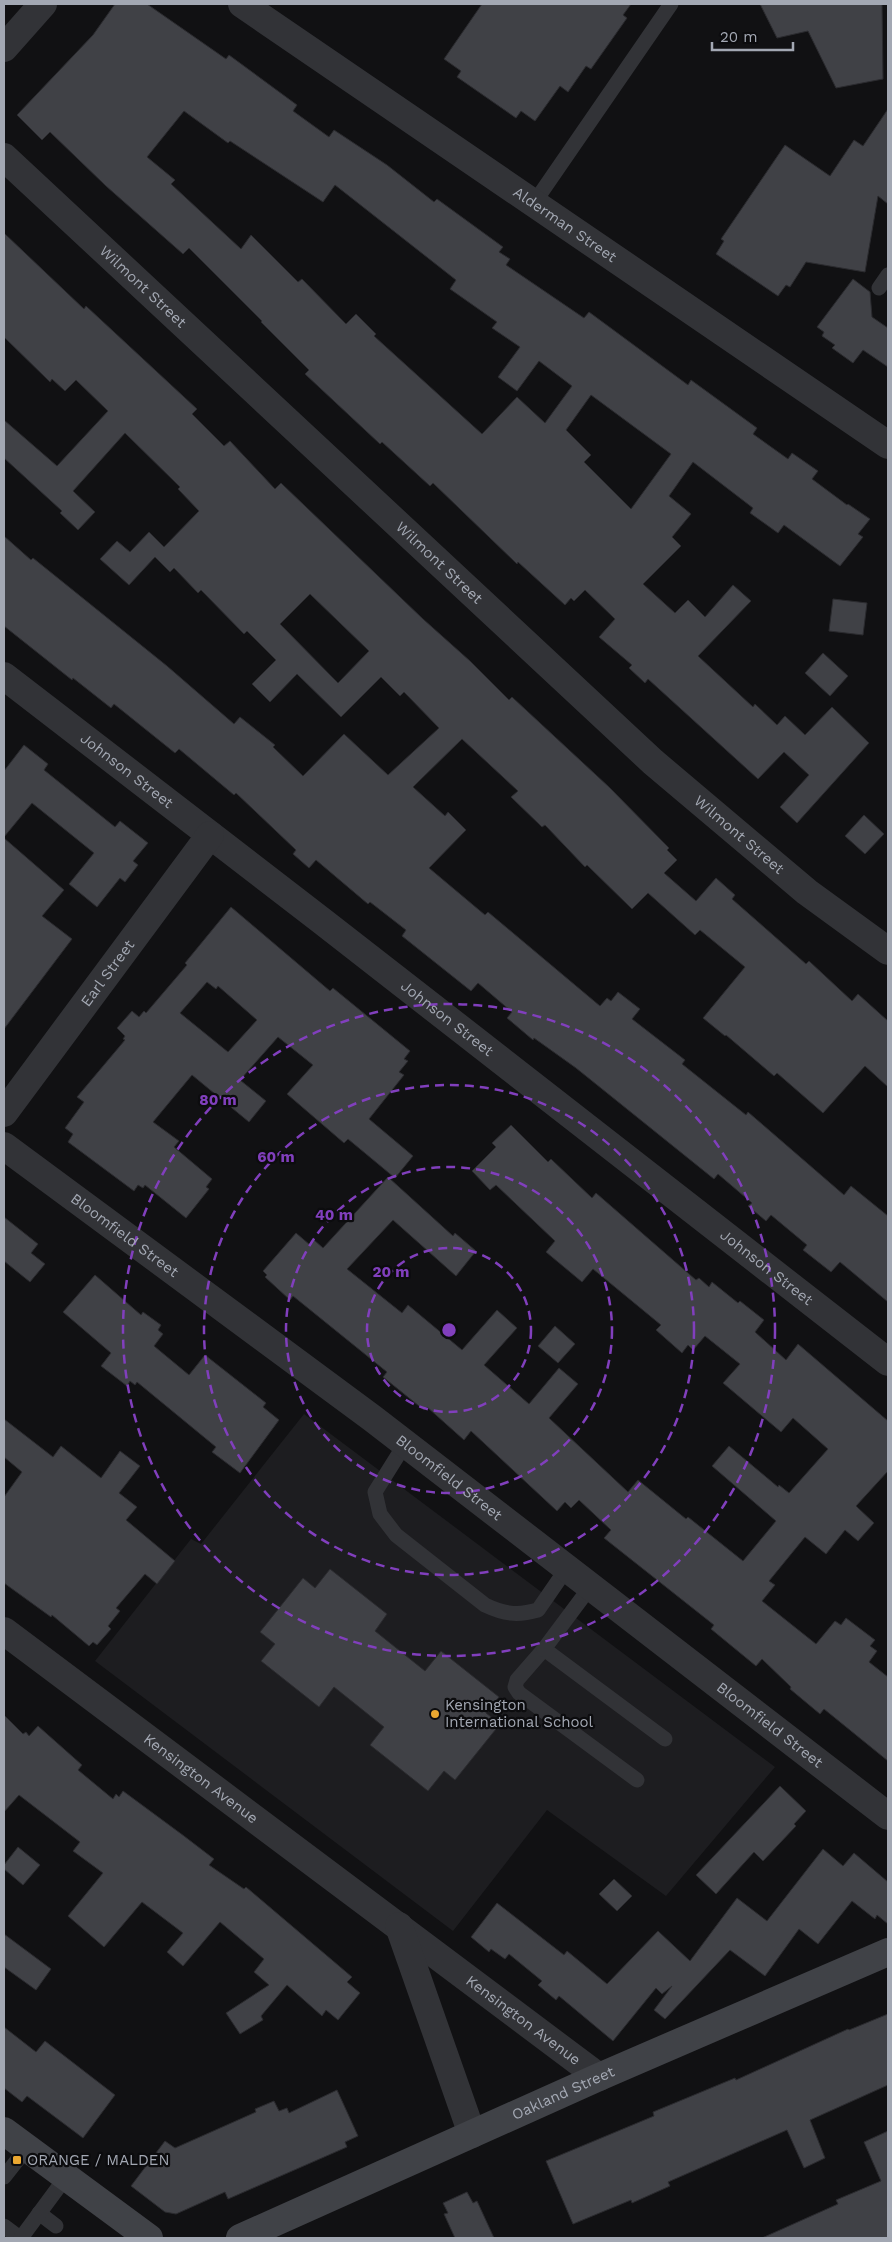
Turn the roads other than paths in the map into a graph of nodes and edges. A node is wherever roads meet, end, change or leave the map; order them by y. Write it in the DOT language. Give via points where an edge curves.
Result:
graph roads {
  1 [pos="43,4"];
  2 [pos="242,4"];
  3 [pos="671,4"];
  4 [pos="4,48"];
  5 [pos="4,158"];
  6 [pos="534,203"];
  7 [pos="888,275"];
  8 [pos="879,288"];
  9 [pos="888,444"];
  10 [pos="4,676"];
  11 [pos="210,835"];
  12 [pos="888,951"];
  13 [pos="4,1113"];
  14 [pos="4,1146"];
  15 [pos="888,1362"];
  16 [pos="405,1444"];
  17 [pos="567,1568"];
  18 [pos="591,1586"];
  19 [pos="4,1630"];
  20 [pos="544,1649"];
  21 [pos="665,1739"];
  22 [pos="638,1780"];
  23 [pos="888,1816"];
  24 [pos="399,1926"];
  25 [pos="888,1952"];
  26 [pos="599,2077"];
  27 [pos="4,2131"];
  28 [pos="472,2134"];
  29 [pos="26,2149"];
  30 [pos="4,2177"];
  31 [pos="66,2177"];
  32 [pos="39,2213"];
  33 [pos="4,2226"];
  34 [pos="56,2226"];
  35 [pos="137,2235"];
  36 [pos="20,2238"];
  37 [pos="240,2238"];
  1 -- 4 [label="street"];
  2 -- 6 [label="street, Alderman Street"];
  3 -- 6 [label="lane"];
  5 -- 12 [label="street, Wilmont Street" via="653,762 807,892"];
  6 -- 9 [label="street, Alderman Street"];
  7 -- 8 [label="lane"];
  10 -- 11 [label="street, Johnson Street"];
  11 -- 13 [label="street, Earl Street"];
  11 -- 15 [label="street, Johnson Street"];
  14 -- 16 [label="street, Bloomfield Street"];
  16 -- 17 [label="street, Bloomfield Street"];
  16 -- 17 [label="lane" via="375,1492 380,1514 396,1534 485,1605 513,1615 538,1610"];
  17 -- 18 [label="street, Bloomfield Street"];
  18 -- 20 [label="lane"];
  18 -- 23 [label="street, Bloomfield Street"];
  19 -- 24 [label="street, Kensington Avenue"];
  20 -- 21 [label="lane"];
  20 -- 22 [label="lane" via="517,1680 515,1687 519,1693"];
  24 -- 26 [label="street, Kensington Avenue"];
  24 -- 28 [label="street"];
  25 -- 26 [label="main road, Oakland Street"];
  26 -- 28 [label="main road, Oakland Street"];
  27 -- 29 [label="main road"];
  28 -- 37 [label="main road, Oakland Street"];
  29 -- 30 [label="lane"];
  29 -- 31 [label="main road"];
  31 -- 32 [label="lane"];
  31 -- 35 [label="main road"];
  32 -- 34 [label="lane"];
  32 -- 36 [label="lane"];
  33 -- 36 [label="lane"];
}
